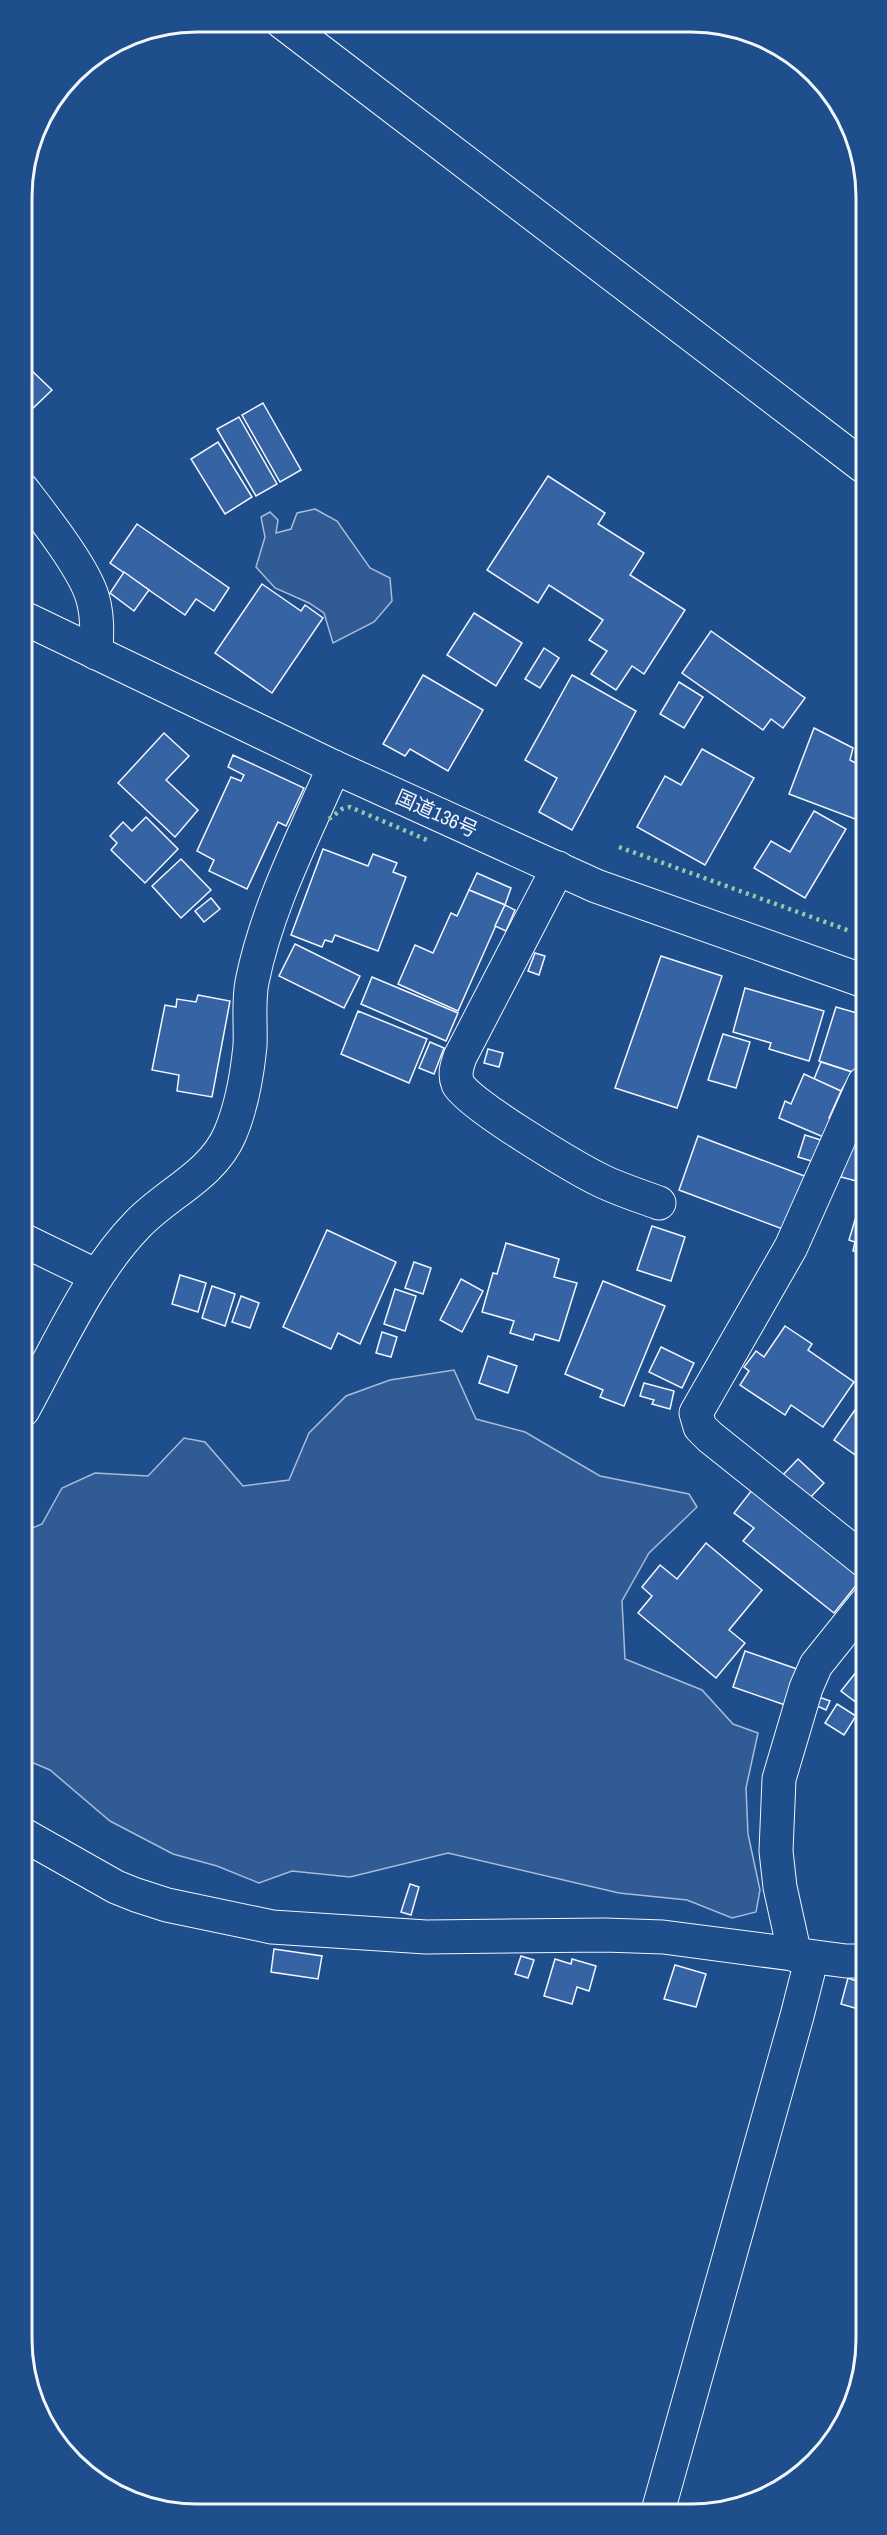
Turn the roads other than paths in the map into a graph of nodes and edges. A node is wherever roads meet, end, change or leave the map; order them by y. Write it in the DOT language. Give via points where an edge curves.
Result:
graph roads {
  1 [pos="295,32"];
  2 [pos="856,461"];
  3 [pos="32,503"];
  4 [pos="32,622"];
  5 [pos="96,653"];
  6 [pos="334,767"];
  7 [pos="558,868"];
  8 [pos="856,978"];
  9 [pos="856,1102"];
  10 [pos="659,1203"];
  11 [pos="32,1244"];
  12 [pos="97,1275"];
  13 [pos="31,1395"];
  14 [pos="855,1553"];
  15 [pos="855,1616"];
  16 [pos="31,1839"];
  17 [pos="804,1956"];
  18 [pos="855,1960"];
  19 [pos="660,2504"];
  1 -- 2 [label="main road"];
  3 -- 5 [label="main road" via="91,592 96,615"];
  4 -- 5 [label="main road, 国道136号"];
  5 -- 6 [label="main road, 国道136号"];
  6 -- 7 [label="main road, 国道136号"];
  6 -- 12 [label="main road" via="264,937 252,984 250,1046 243,1094 229,1135 208,1167 136,1225"];
  7 -- 8 [label="main road, 国道136号" via="596,886"];
  7 -- 10 [label="main road" via="460,1057 455,1071 458,1084 483,1108 576,1166"];
  9 -- 14 [label="main road" via="791,1247 696,1413 700,1427 710,1437"];
  11 -- 12 [label="main road"];
  12 -- 13 [label="main road"];
  15 -- 17 [label="main road" via="816,1665 779,1779 776,1851 780,1887"];
  16 -- 17 [label="main road" via="136,1895 272,1927 426,1937 663,1937"];
  17 -- 18 [label="main road"];
  17 -- 19 [label="main road" via="797,2016"];
}
